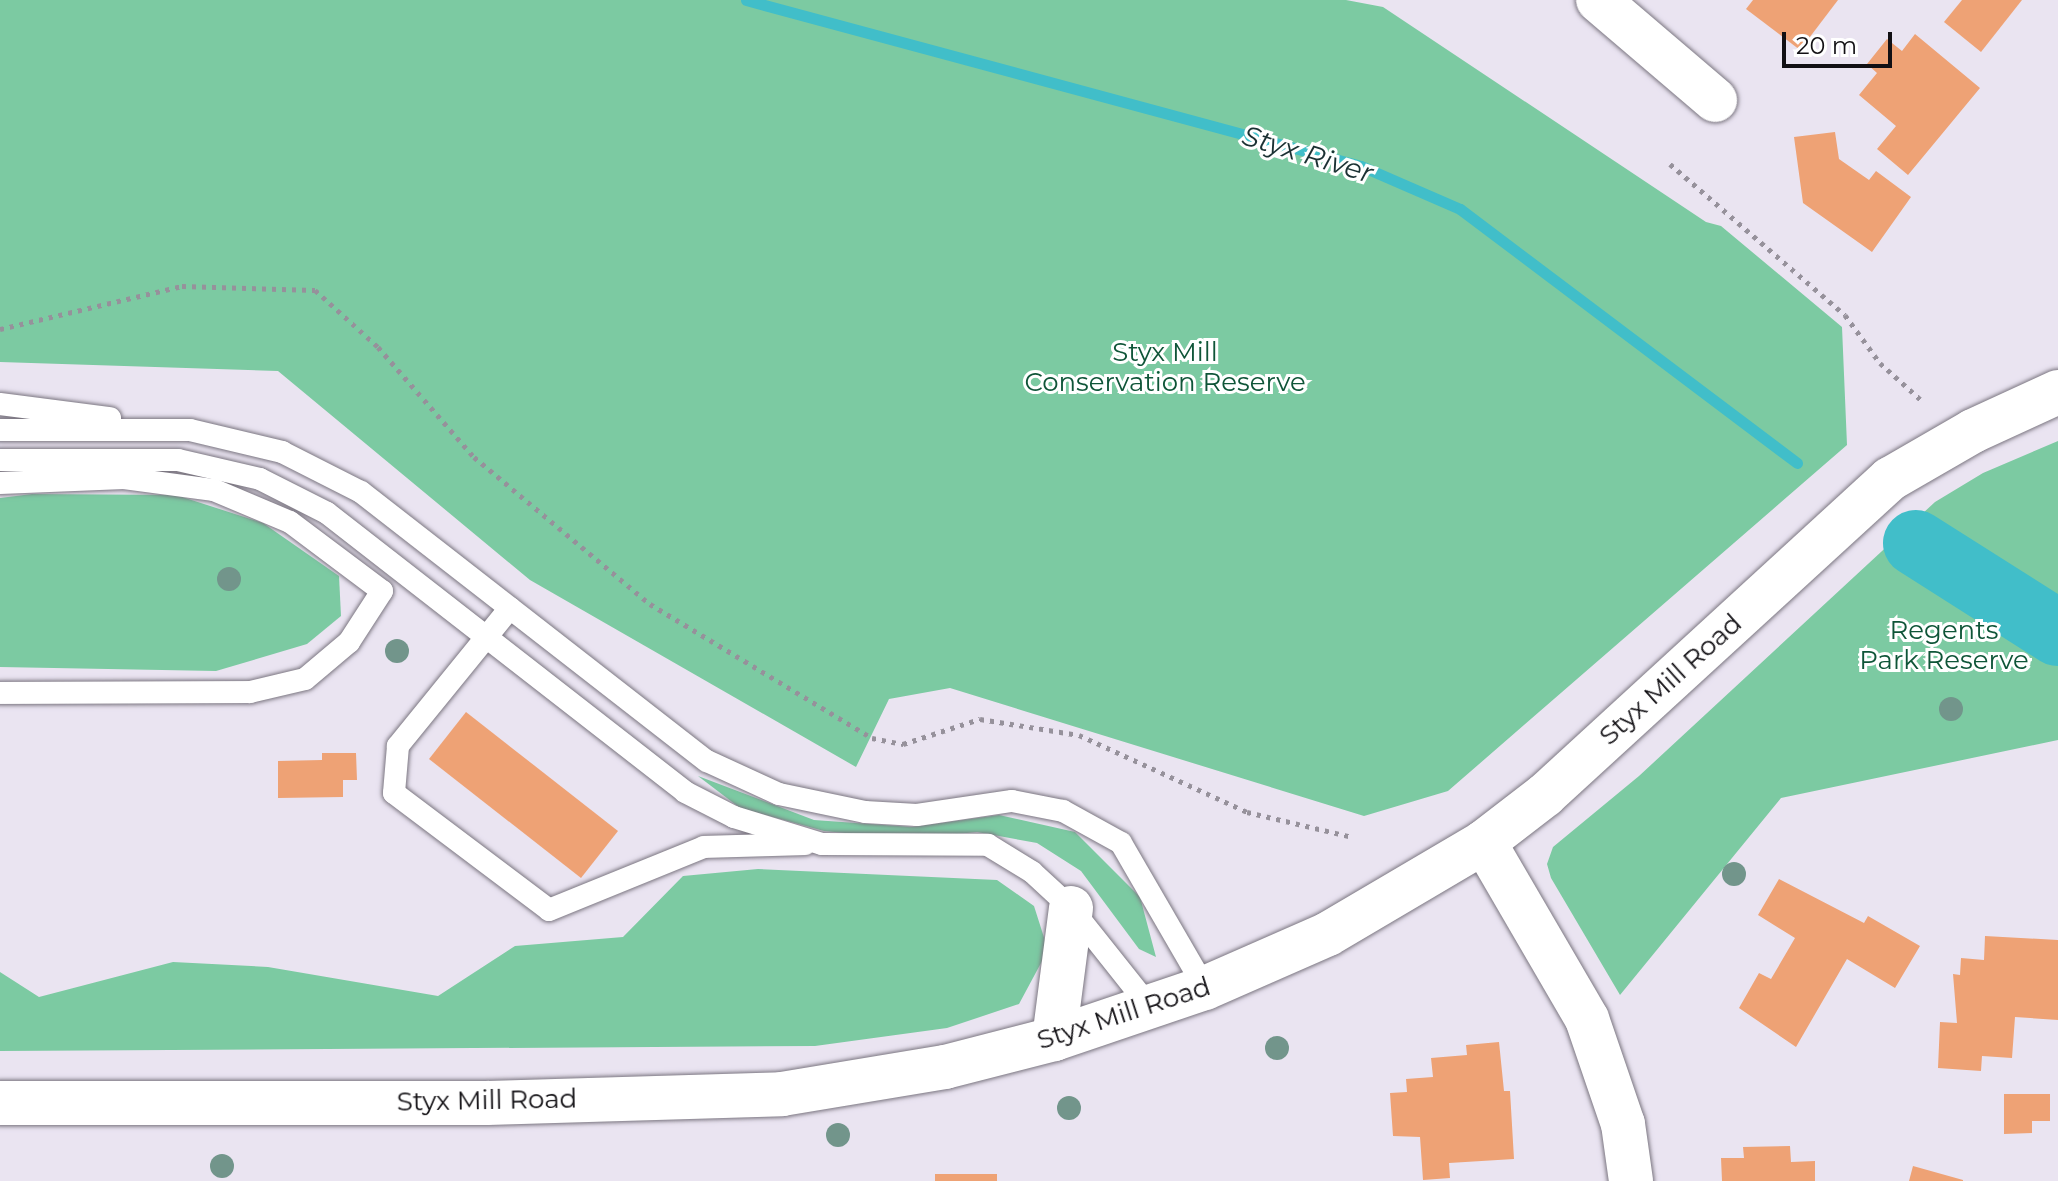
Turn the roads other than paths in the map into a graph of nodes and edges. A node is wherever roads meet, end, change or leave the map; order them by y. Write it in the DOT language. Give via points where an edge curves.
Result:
graph roads {
  1 [pos="1598,0"];
  2 [pos="1715,100"];
  3 [pos="2058,392"];
  4 [pos="0,404"];
  5 [pos="0,430"];
  6 [pos="190,430"];
  7 [pos="0,460"];
  8 [pos="0,483"];
  9 [pos="400,572"];
  10 [pos="382,591"];
  11 [pos="510,608"];
  12 [pos="485,638"];
  13 [pos="0,693"];
  14 [pos="1484,842"];
  15 [pos="822,844"];
  16 [pos="1071,908"];
  17 [pos="1205,988"];
  18 [pos="1149,1006"];
  19 [pos="1054,1039"];
  20 [pos="0,1103"];
  21 [pos="1631,1181"];
  1 -- 2 [label="street"];
  3 -- 14 [label="street, Styx Mill Road" via="2022,405 1890,479 1545,795"];
  4 -- 6 [label="lane"];
  5 -- 6 [label="lane"];
  6 -- 11 [label="lane" via="282,452 361,492"];
  7 -- 9 [label="lane" via="178,460 260,479 327,513"];
  8 -- 10 [label="lane" via="124,478 214,490 290,522"];
  9 -- 10 [label="lane"];
  9 -- 12 [label="lane"];
  10 -- 13 [label="lane" via="349,642 305,679 250,692"];
  11 -- 12 [label="lane"];
  11 -- 17 [label="lane" via="707,761 779,794 865,812 917,815 1012,801 1063,811 1121,843"];
  12 -- 15 [label="lane" via="685,792 734,817"];
  12 -- 15 [label="lane" via="398,746 394,793 549,910 704,847"];
  14 -- 17 [label="street, Styx Mill Road" via="1328,934"];
  14 -- 21 [label="street" via="1592,1030 1623,1124"];
  15 -- 16 [label="lane" via="988,845 1032,872"];
  16 -- 18 [label="lane"];
  16 -- 19 [label="street"];
  17 -- 18 [label="street, Styx Mill Road"];
  18 -- 19 [label="street, Styx Mill Road"];
  19 -- 20 [label="street, Styx Mill Road" via="945,1067 782,1094 486,1103"];
}
